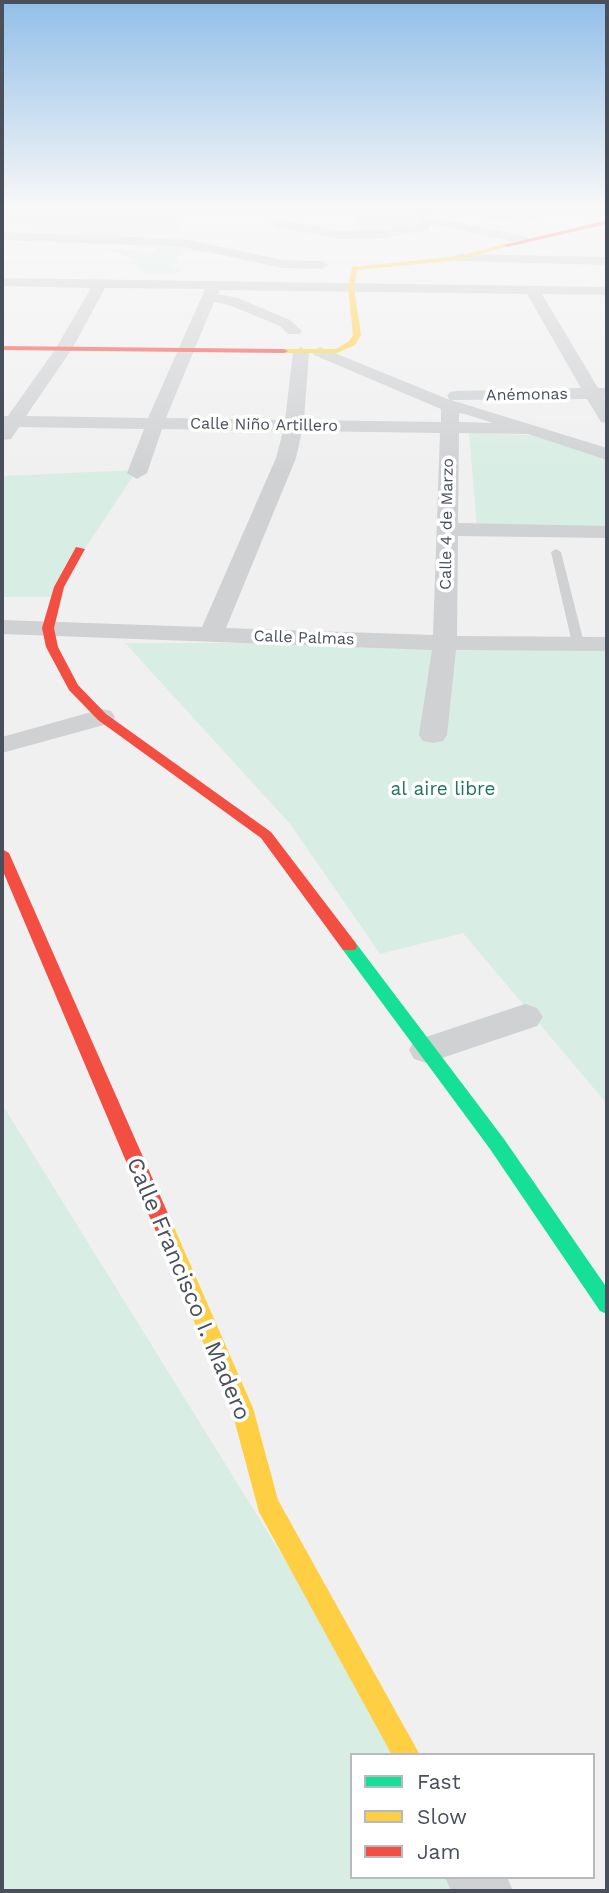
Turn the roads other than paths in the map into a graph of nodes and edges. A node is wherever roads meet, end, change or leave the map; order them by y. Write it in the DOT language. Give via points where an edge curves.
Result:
graph roads {
  1 [pos="93,296"];
  2 [pos="210,296"];
  3 [pos="224,296"];
  4 [pos="352,296"];
  5 [pos="537,296"];
  6 [pos="294,331"];
  7 [pos="2,348"];
  8 [pos="64,349"];
  9 [pos="187,350"];
  10 [pos="319,352"];
  11 [pos="601,393"];
  12 [pos="455,404"];
  13 [pos="607,418"];
  14 [pos="9,421"];
  15 [pos="155,423"];
  16 [pos="294,425"];
  17 [pos="447,428"];
  18 [pos="527,429"];
  19 [pos="2,438"];
  20 [pos="607,454"];
  21 [pos="137,473"];
  22 [pos="447,529"];
  23 [pos="607,532"];
  24 [pos="80,549"];
  25 [pos="556,552"];
  26 [pos="2,627"];
  27 [pos="48,628"];
  28 [pos="211,635"];
  29 [pos="445,643"];
  30 [pos="578,643"];
  31 [pos="607,644"];
  32 [pos="102,717"];
  33 [pos="433,735"];
  34 [pos="2,745"];
  35 [pos="2,853"];
  36 [pos="526,1017"];
  37 [pos="427,1050"];
  38 [pos="607,1305"];
  39 [pos="406,1753"];
  1 -- 8 [label="street"];
  2 -- 9 [label="street"];
  3 -- 6 [label="street"];
  4 -- 10 [label="street" via="357,335 352,343"];
  5 -- 11 [label="street"];
  7 -- 8 [label="street"];
  8 -- 9 [label="street"];
  8 -- 14 [label="street"];
  9 -- 10 [label="street"];
  9 -- 15 [label="street"];
  10 -- 12 [label="street"];
  10 -- 16 [label="street"];
  11 -- 12 [label="street, Anémonas"];
  11 -- 13 [label="street"];
  12 -- 17 [label="street, Calle 4 de Marzo"];
  12 -- 18 [label="street"];
  14 -- 15 [label="street, Calle Niño Artillero"];
  14 -- 19 [label="street"];
  15 -- 16 [label="street, Calle Niño Artillero"];
  15 -- 21 [label="street"];
  16 -- 17 [label="street, Calle Niño Artillero"];
  16 -- 28 [label="street" via="286,458"];
  17 -- 18 [label="street, Calle Niño Artillero"];
  17 -- 22 [label="street, Calle 4 de Marzo"];
  18 -- 20 [label="street"];
  22 -- 23 [label="street"];
  22 -- 29 [label="street, Calle 4 de Marzo"];
  24 -- 27 [label="street" via="59,587"];
  25 -- 30 [label="lane"];
  26 -- 27 [label="street, Calle Palmas"];
  27 -- 28 [label="street, Calle Palmas"];
  27 -- 32 [label="street" via="73,687"];
  28 -- 29 [label="street, Calle Palmas"];
  29 -- 30 [label="street, Calle Palmas"];
  29 -- 33 [label="street, Calle 4 de Marzo"];
  30 -- 31 [label="street, Calle Palmas"];
  32 -- 34 [label="street"];
  32 -- 37 [label="street" via="266,835"];
  35 -- 39 [label="street, Calle Francisco I. Madero" via="242,1408 267,1504"];
  36 -- 37 [label="street"];
  37 -- 38 [label="street"];
}
